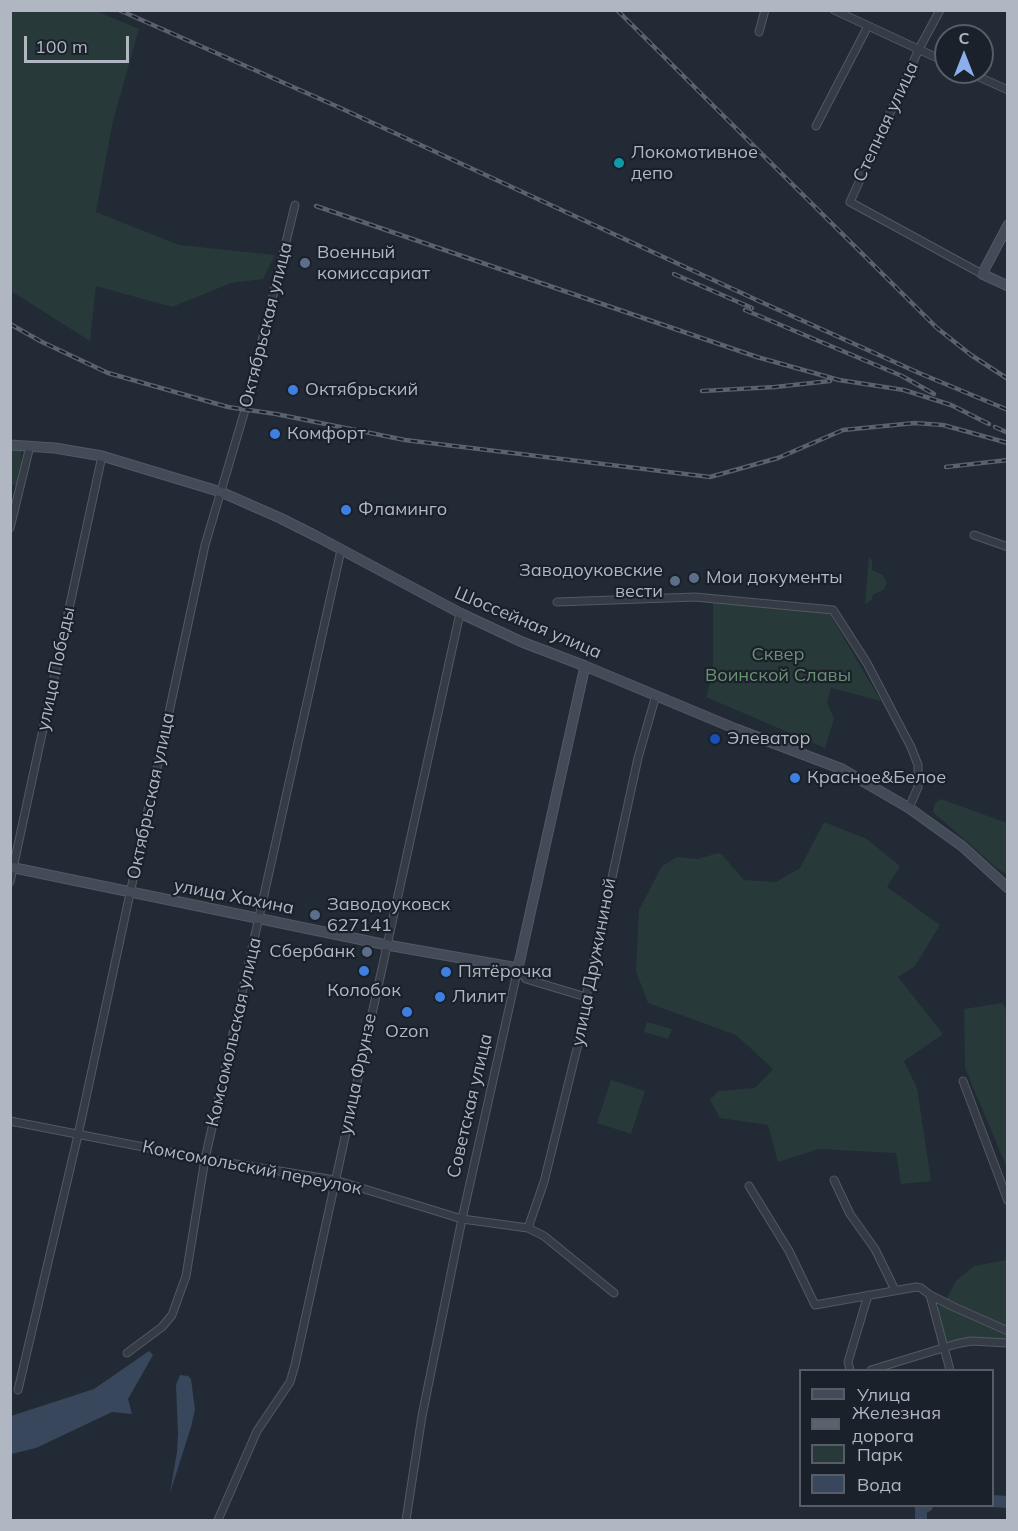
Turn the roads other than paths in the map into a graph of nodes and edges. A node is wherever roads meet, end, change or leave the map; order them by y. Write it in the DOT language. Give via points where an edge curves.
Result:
graph roads {
  1 [pos="765,10"];
  2 [pos="834,10"];
  3 [pos="940,10"];
  4 [pos="868,26"];
  5 [pos="759,32"];
  6 [pos="919,50"];
  7 [pos="934,57"];
  8 [pos="994,84"];
  9 [pos="1008,90"];
  10 [pos="816,126"];
  11 [pos="295,206"];
  12 [pos="1008,225"];
  13 [pos="982,274"];
  14 [pos="1008,286"];
  15 [pos="10,445"];
  16 [pos="30,446"];
  17 [pos="102,456"];
  18 [pos="221,492"];
  19 [pos="10,528"];
  20 [pos="974,535"];
  21 [pos="1008,547"];
  22 [pos="341,550"];
  23 [pos="557,602"];
  24 [pos="460,613"];
  25 [pos="585,666"];
  26 [pos="656,695"];
  27 [pos="909,808"];
  28 [pos="12,868"];
  29 [pos="10,882"];
  30 [pos="1008,888"];
  31 [pos="130,893"];
  32 [pos="259,919"];
  33 [pos="387,945"];
  34 [pos="518,968"];
  35 [pos="586,997"];
  36 [pos="963,1081"];
  37 [pos="10,1121"];
  38 [pos="78,1135"];
  39 [pos="205,1159"];
  40 [pos="335,1180"];
  41 [pos="834,1180"];
  42 [pos="749,1186"];
  43 [pos="1008,1201"];
  44 [pos="462,1219"];
  45 [pos="528,1228"];
  46 [pos="895,1290"];
  47 [pos="614,1293"];
  48 [pos="868,1295"];
  49 [pos="930,1295"];
  50 [pos="1008,1331"];
  51 [pos="1008,1343"];
  52 [pos="943,1349"];
  53 [pos="127,1353"];
  54 [pos="850,1369"];
  55 [pos="878,1369"];
  56 [pos="949,1369"];
  57 [pos="18,1390"];
  58 [pos="218,1521"];
  59 [pos="406,1521"];
  1 -- 5 [label="street"];
  2 -- 4 [label="street"];
  3 -- 6 [label="street, Степная улица"];
  4 -- 6 [label="street"];
  4 -- 10 [label="street"];
  6 -- 7 [label="street"];
  6 -- 13 [label="street, Степная улица" via="850,202"];
  8 -- 9 [label="street"];
  11 -- 18 [label="street, Октябрьская улица"];
  12 -- 13 [label="main road"];
  13 -- 14 [label="main road"];
  15 -- 16 [label="main road, Шоссейная улица"];
  16 -- 17 [label="main road, Шоссейная улица"];
  16 -- 19 [label="street"];
  17 -- 18 [label="main road, Шоссейная улица"];
  17 -- 28 [label="street, улица Победы"];
  18 -- 22 [label="main road, Шоссейная улица"];
  18 -- 31 [label="street, Октябрьская улица" via="205,545"];
  20 -- 21 [label="street"];
  22 -- 24 [label="main road, Шоссейная улица"];
  22 -- 32 [label="street, Комсомольская улица"];
  23 -- 27 [label="street" via="695,597 833,610 867,663 918,765 918,787"];
  24 -- 25 [label="main road, Шоссейная улица"];
  24 -- 33 [label="street, улица Фрунзе"];
  25 -- 26 [label="main road, Шоссейная улица"];
  25 -- 34 [label="main road, Советская улица"];
  26 -- 27 [label="main road, Шоссейная улица" via="842,769"];
  26 -- 35 [label="street, улица Дружининой" via="638,758"];
  27 -- 30 [label="main road, Шоссейная улица" via="962,846"];
  28 -- 29 [label="street, улица Победы"];
  28 -- 31 [label="main road, улица Хахина"];
  31 -- 32 [label="main road, улица Хахина"];
  31 -- 38 [label="street, Октябрьская улица"];
  32 -- 33 [label="main road, улица Хахина"];
  32 -- 39 [label="street, Комсомольская улица"];
  33 -- 34 [label="main road, улица Хахина"];
  33 -- 40 [label="street, улица Фрунзе"];
  34 -- 35 [label="street, улица Хахина" via="526,979"];
  34 -- 44 [label="street, Советская улица"];
  35 -- 45 [label="street, улица Дружининой" via="584,1020 544,1182"];
  36 -- 43 [label="street"];
  37 -- 38 [label="street, Комсомольский переулок"];
  38 -- 39 [label="street, Комсомольский переулок"];
  38 -- 57 [label="street, Октябрьская улица"];
  39 -- 40 [label="street, Комсомольский переулок"];
  39 -- 53 [label="street, Комсомольская улица" via="186,1276 172,1315"];
  40 -- 44 [label="street, Комсомольский переулок"];
  40 -- 58 [label="street, улица Фрунзе" via="290,1382 257,1431"];
  41 -- 46 [label="street"];
  42 -- 48 [label="street" via="789,1251 815,1305"];
  44 -- 45 [label="street, Комсомольский переулок"];
  44 -- 59 [label="street, Советская улица" via="422,1416"];
  45 -- 47 [label="street" via="544,1236"];
  46 -- 48 [label="street"];
  46 -- 49 [label="street" via="916,1287"];
  48 -- 54 [label="street" via="848,1362"];
  49 -- 50 [label="street"];
  49 -- 52 [label="street"];
  51 -- 52 [label="street" via="971,1341"];
  52 -- 55 [label="street"];
  52 -- 56 [label="street"];
}
